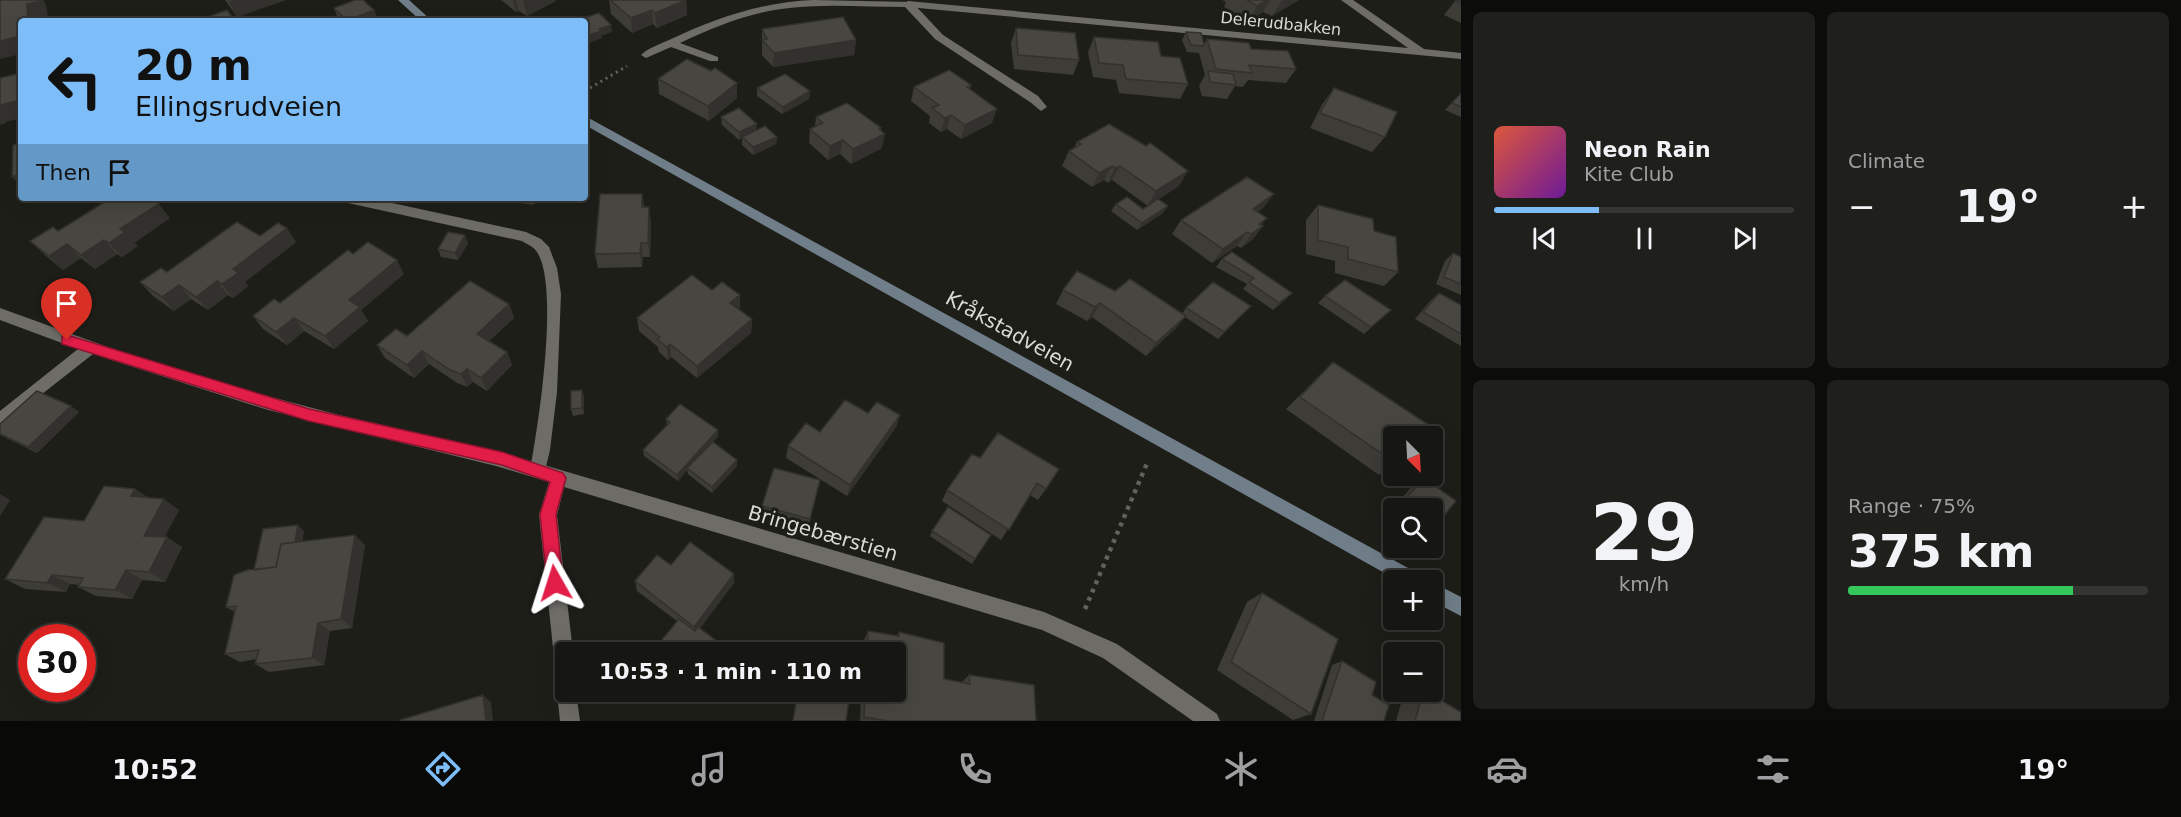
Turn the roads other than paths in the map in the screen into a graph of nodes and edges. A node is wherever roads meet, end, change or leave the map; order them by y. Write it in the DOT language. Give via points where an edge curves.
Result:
graph roads {
  1 [pos="403,0"];
  2 [pos="1346,0"];
  3 [pos="932,3"];
  4 [pos="908,4"];
  5 [pos="424,18"];
  6 [pos="671,43"];
  7 [pos="1421,52"];
  8 [pos="646,55"];
  9 [pos="1461,56"];
  10 [pos="714,59"];
  11 [pos="1041,107"];
  12 [pos="588,122"];
  13 [pos="362,201"];
  14 [pos="0,314"];
  15 [pos="89,349"];
  16 [pos="0,420"];
  17 [pos="537,470"];
  18 [pos="558,478"];
  19 [pos="1395,570"];
  20 [pos="1443,597"];
  21 [pos="1461,607"];
  22 [pos="562,642"];
  23 [pos="568,702"];
  24 [pos="570,721"];
  25 [pos="1210,721"];
  1 -- 5 [label="main road"];
  2 -- 7 [label="street"];
  3 -- 4 [label="street, Delerudbakken"];
  3 -- 7 [label="street, Delerudbakken"];
  4 -- 6 [label="street, Delerudbakken" via="781,6 727,19"];
  4 -- 11 [label="street" via="939,38"];
  6 -- 8 [label="street, Delerudbakken"];
  6 -- 10 [label="street"];
  7 -- 9 [label="street, Delerudbakken"];
  12 -- 19 [label="main road, Kråkstadveien"];
  13 -- 17 [label="street" via="526,237 545,252 554,281 553,326 546,426"];
  14 -- 15 [label="street, Bringebærstien"];
  15 -- 16 [label="street"];
  15 -- 17 [label="street, Bringebærstien" via="309,415 502,458"];
  17 -- 18 [label="street, Bringebærstien"];
  18 -- 22 [label="street" via="548,514"];
  18 -- 25 [label="street, Bringebærstien" via="1044,621 1110,651"];
  20 -- 21 [label="main road"];
  23 -- 24 [label="street"];
}
